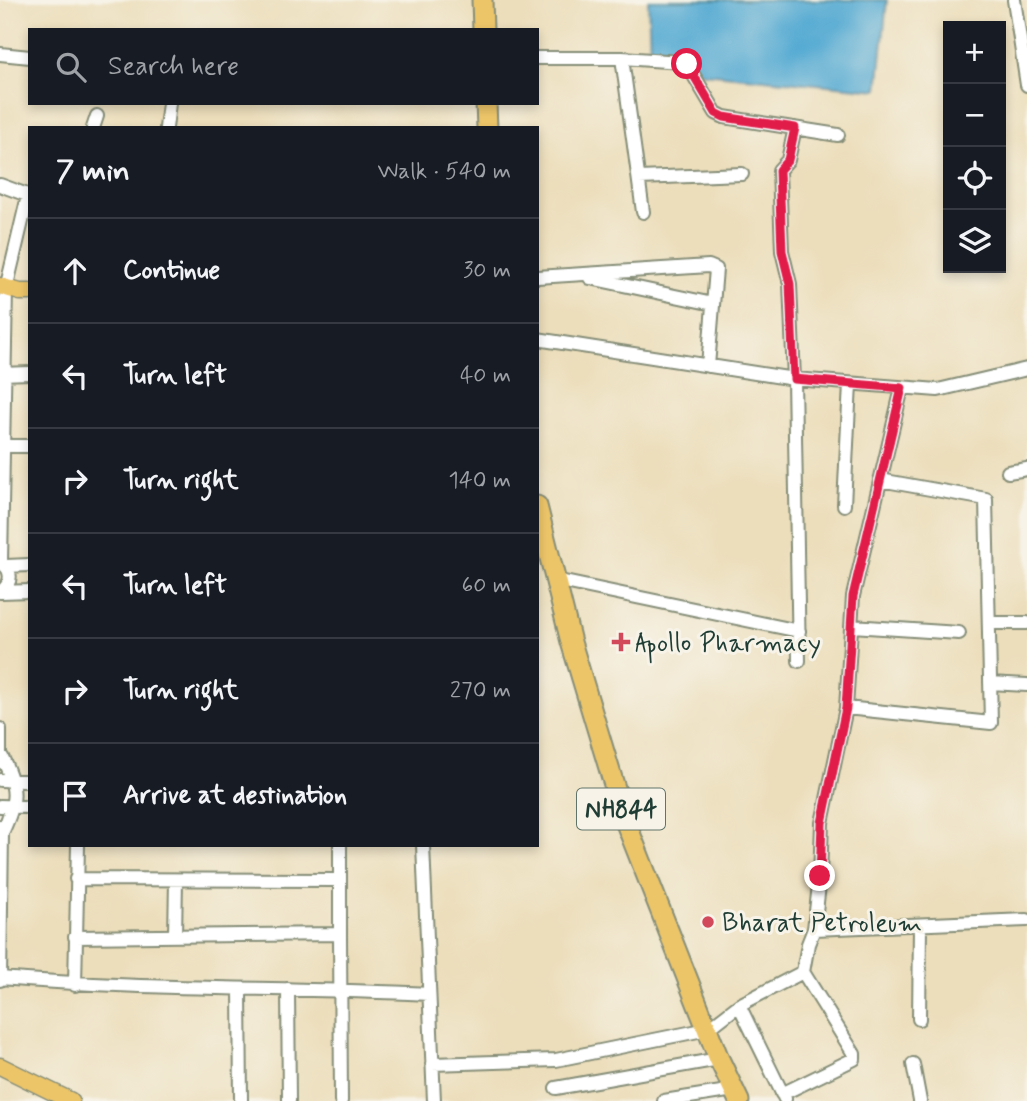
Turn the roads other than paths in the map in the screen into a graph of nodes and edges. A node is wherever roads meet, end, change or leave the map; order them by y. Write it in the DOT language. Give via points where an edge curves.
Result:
graph roads {
  1 [pos="482,0"];
  2 [pos="1014,0"];
  3 [pos="483,28"];
  4 [pos="0,54"];
  5 [pos="28,57"];
  6 [pos="539,58"];
  7 [pos="622,58"];
  8 [pos="1027,85"];
  9 [pos="169,105"];
  10 [pos="486,105"];
  11 [pos="166,126"];
  12 [pos="487,126"];
  13 [pos="795,128"];
  14 [pos="838,135"];
  15 [pos="742,174"];
  16 [pos="639,178"];
  17 [pos="0,185"];
  18 [pos="28,196"];
  19 [pos="28,200"];
  20 [pos="643,212"];
  21 [pos="573,274"];
  22 [pos="539,277"];
  23 [pos="3,288"];
  24 [pos="28,292"];
  25 [pos="713,304"];
  26 [pos="539,339"];
  27 [pos="708,366"];
  28 [pos="1027,369"];
  29 [pos="28,373"];
  30 [pos="2,374"];
  31 [pos="794,379"];
  32 [pos="850,384"];
  33 [pos="902,388"];
  34 [pos="4,446"];
  35 [pos="28,446"];
  36 [pos="1027,469"];
  37 [pos="1008,472"];
  38 [pos="880,480"];
  39 [pos="1,482"];
  40 [pos="844,505"];
  41 [pos="539,518"];
  42 [pos="2,563"];
  43 [pos="28,565"];
  44 [pos="548,570"];
  45 [pos="28,591"];
  46 [pos="0,592"];
  47 [pos="989,623"];
  48 [pos="1027,624"];
  49 [pos="852,626"];
  50 [pos="799,631"];
  51 [pos="959,633"];
  52 [pos="799,661"];
  53 [pos="990,683"];
  54 [pos="1027,685"];
  55 [pos="846,708"];
  56 [pos="0,729"];
  57 [pos="1,760"];
  58 [pos="7,780"];
  59 [pos="28,781"];
  60 [pos="0,807"];
  61 [pos="14,807"];
  62 [pos="28,807"];
  63 [pos="1,830"];
  64 [pos="78,847"];
  65 [pos="340,847"];
  66 [pos="424,847"];
  67 [pos="1,859"];
  68 [pos="76,879"];
  69 [pos="176,880"];
  70 [pos="339,880"];
  71 [pos="1027,920"];
  72 [pos="920,926"];
  73 [pos="814,929"];
  74 [pos="340,934"];
  75 [pos="175,936"];
  76 [pos="75,937"];
  77 [pos="803,972"];
  78 [pos="0,979"];
  79 [pos="75,985"];
  80 [pos="240,989"];
  81 [pos="288,989"];
  82 [pos="342,990"];
  83 [pos="429,994"];
  84 [pos="739,1005"];
  85 [pos="919,1019"];
  86 [pos="708,1029"];
  87 [pos="719,1059"];
  88 [pos="432,1064"];
  89 [pos="913,1064"];
  90 [pos="0,1066"];
  91 [pos="556,1088"];
  92 [pos="737,1095"];
  93 [pos="784,1098"];
  94 [pos="71,1101"];
  95 [pos="241,1101"];
  96 [pos="289,1101"];
  97 [pos="341,1101"];
  98 [pos="434,1101"];
  99 [pos="664,1101"];
  100 [pos="920,1101"];
  1 -- 3 [label="highway"];
  2 -- 8 [label="street"];
  4 -- 5 [label="street"];
  6 -- 7 [label="street"];
  7 -- 13 [label="street" via="687,64 716,113"];
  7 -- 16 [label="street"];
  9 -- 11 [label="street"];
  10 -- 12 [label="highway"];
  13 -- 14 [label="street"];
  13 -- 31 [label="street" via="788,160 779,170"];
  15 -- 16 [label="street"];
  16 -- 20 [label="street"];
  17 -- 18 [label="street"];
  19 -- 23 [label="street"];
  21 -- 22 [label="street"];
  21 -- 25 [label="street"];
  21 -- 25 [label="street" via="709,266 717,275"];
  23 -- 24 [label="main road"];
  23 -- 30 [label="street"];
  25 -- 27 [label="street"];
  26 -- 27 [label="street"];
  27 -- 31 [label="street"];
  28 -- 33 [label="street" via="939,390"];
  29 -- 30 [label="street"];
  30 -- 34 [label="street"];
  31 -- 32 [label="street"];
  31 -- 50 [label="street"];
  32 -- 33 [label="street"];
  32 -- 40 [label="street"];
  33 -- 38 [label="street"];
  34 -- 35 [label="street"];
  34 -- 39 [label="street"];
  36 -- 37 [label="street"];
  38 -- 47 [label="street" via="986,499"];
  38 -- 49 [label="street" via="853,596"];
  39 -- 42 [label="street"];
  41 -- 44 [label="highway, NH844"];
  42 -- 43 [label="street"];
  42 -- 46 [label="street" via="10,580"];
  44 -- 50 [label="street"];
  44 -- 86 [label="highway, NH844" via="624,818"];
  45 -- 46 [label="street"];
  47 -- 48 [label="street"];
  47 -- 53 [label="street"];
  49 -- 51 [label="street"];
  49 -- 55 [label="street"];
  50 -- 52 [label="street"];
  53 -- 54 [label="street"];
  53 -- 55 [label="street" via="991,723"];
  55 -- 73 [label="street" via="822,823"];
  56 -- 57 [label="street"];
  57 -- 58 [label="street"];
  58 -- 59 [label="street"];
  58 -- 61 [label="street"];
  60 -- 61 [label="street"];
  61 -- 62 [label="street"];
  61 -- 63 [label="street"];
  63 -- 67 [label="street"];
  64 -- 68 [label="street"];
  65 -- 70 [label="street"];
  66 -- 83 [label="street"];
  67 -- 78 [label="street"];
  68 -- 69 [label="street"];
  68 -- 76 [label="street"];
  69 -- 70 [label="street"];
  69 -- 75 [label="street"];
  70 -- 74 [label="street"];
  71 -- 72 [label="street"];
  72 -- 73 [label="street"];
  72 -- 85 [label="street"];
  73 -- 77 [label="street"];
  74 -- 75 [label="street"];
  74 -- 82 [label="street"];
  75 -- 76 [label="street"];
  76 -- 79 [label="street"];
  77 -- 84 [label="street"];
  77 -- 93 [label="street" via="854,1059"];
  78 -- 79 [label="street"];
  79 -- 80 [label="street"];
  80 -- 81 [label="street"];
  80 -- 95 [label="street"];
  81 -- 82 [label="street"];
  81 -- 96 [label="street"];
  82 -- 83 [label="street"];
  82 -- 97 [label="street"];
  83 -- 88 [label="street"];
  84 -- 86 [label="street"];
  84 -- 93 [label="street"];
  86 -- 87 [label="highway, NH844"];
  86 -- 88 [label="street" via="556,1060"];
  87 -- 91 [label="street"];
  87 -- 92 [label="highway, NH844"];
  88 -- 98 [label="street"];
  89 -- 100 [label="street"];
  90 -- 94 [label="main road"];
  92 -- 99 [label="street"];
}
